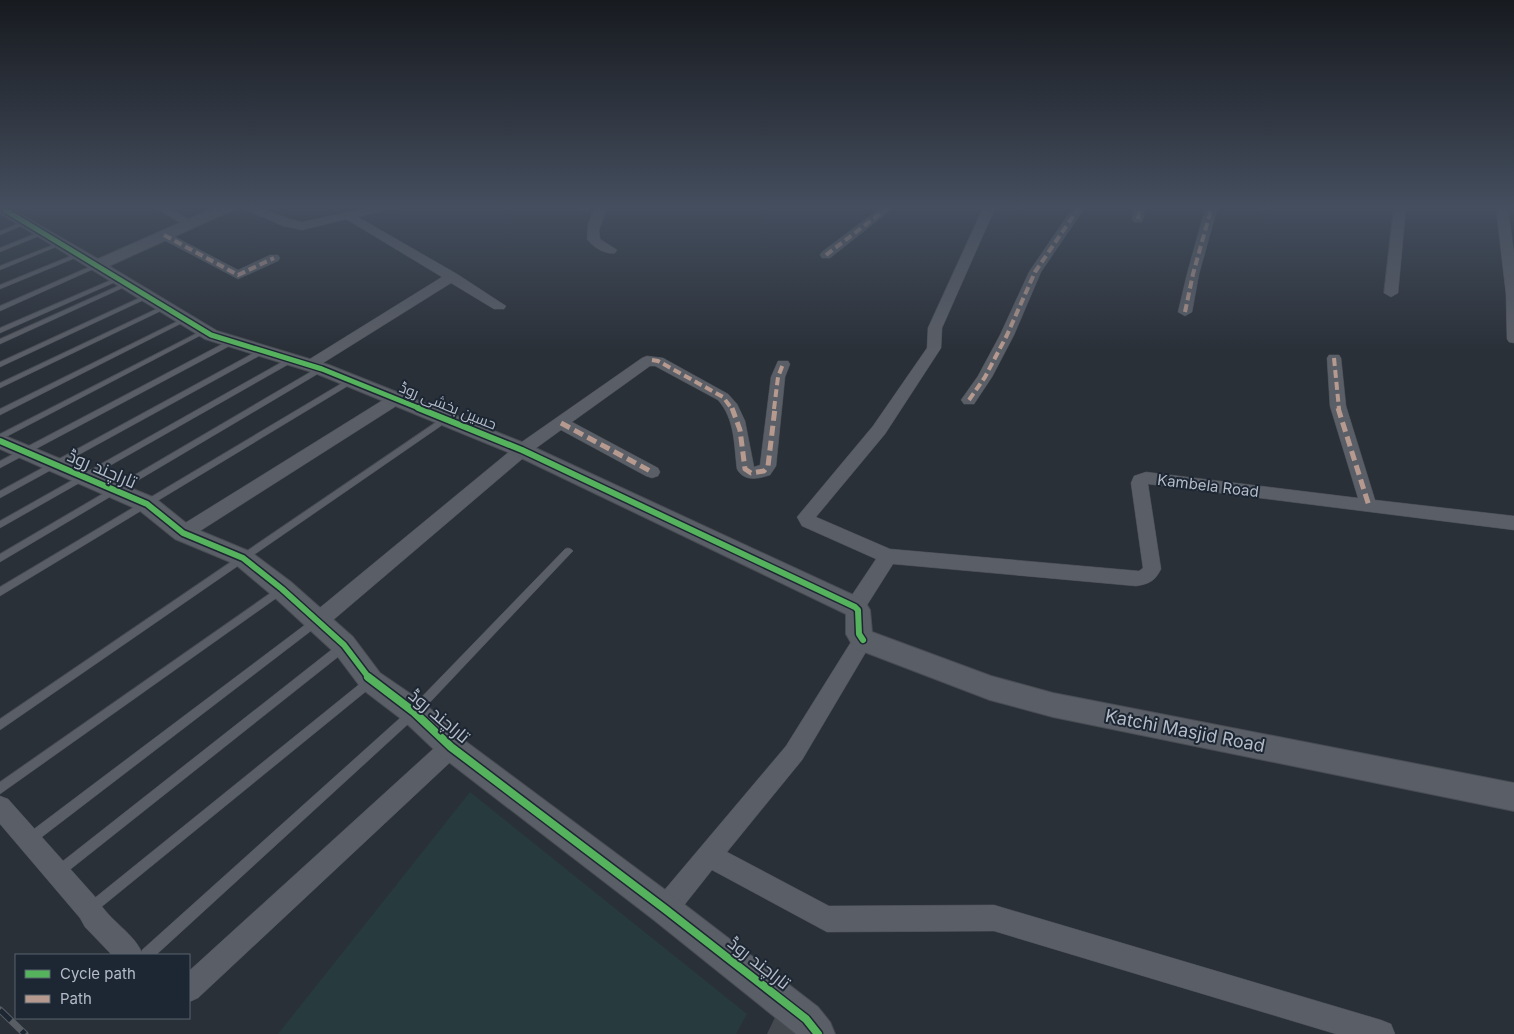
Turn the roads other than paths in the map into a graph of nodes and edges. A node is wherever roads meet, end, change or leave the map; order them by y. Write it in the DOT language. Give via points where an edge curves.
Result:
graph roads {
  1 [pos="34,254"];
  2 [pos="78,254"];
  3 [pos="122,254"];
  4 [pos="200,254"];
  5 [pos="413,254"];
  6 [pos="968,254"];
  7 [pos="1047,254"];
  8 [pos="1199,254"];
  9 [pos="1395,254"];
  10 [pos="1508,254"];
  11 [pos="274,258"];
  12 [pos="96,266"];
  13 [pos="0,268"];
  14 [pos="452,277"];
  15 [pos="122,281"];
  16 [pos="0,288"];
  17 [pos="1391,293"];
  18 [pos="148,296"];
  19 [pos="499,306"];
  20 [pos="165,307"];
  21 [pos="0,309"];
  22 [pos="1185,312"];
  23 [pos="186,319"];
  24 [pos="0,331"];
  25 [pos="205,331"];
  26 [pos="1514,340"];
  27 [pos="0,342"];
  28 [pos="233,342"];
  29 [pos="264,351"];
  30 [pos="1334,358"];
  31 [pos="783,364"];
  32 [pos="0,365"];
  33 [pos="308,365"];
  34 [pos="352,381"];
  35 [pos="0,386"];
  36 [pos="396,398"];
  37 [pos="969,400"];
  38 [pos="0,412"];
  39 [pos="445,419"];
  40 [pos="561,423"];
  41 [pos="0,439"];
  42 [pos="522,450"];
  43 [pos="24,452"];
  44 [pos="0,465"];
  45 [pos="55,465"];
  46 [pos="652,472"];
  47 [pos="84,477"];
  48 [pos="116,490"];
  49 [pos="0,495"];
  50 [pos="147,504"];
  51 [pos="1369,506"];
  52 [pos="1514,523"];
  53 [pos="0,525"];
  54 [pos="183,533"];
  55 [pos="568,551"];
  56 [pos="888,556"];
  57 [pos="0,558"];
  58 [pos="243,558"];
  59 [pos="282,589"];
  60 [pos="0,592"];
  61 [pos="855,607"];
  62 [pos="318,621"];
  63 [pos="863,640"];
  64 [pos="344,646"];
  65 [pos="371,681"];
  66 [pos="414,712"];
  67 [pos="0,725"];
  68 [pos="451,747"];
  69 [pos="0,789"];
  70 [pos="1514,798"];
  71 [pos="0,806"];
  72 [pos="30,839"];
  73 [pos="710,856"];
  74 [pos="58,873"];
  75 [pos="665,909"];
  76 [pos="90,910"];
  77 [pos="129,954"];
  78 [pos="148,954"];
  79 [pos="190,988"];
  80 [pos="818,1034"];
  81 [pos="1381,1034"];
  1 -- 13 [label="lane"];
  2 -- 12 [label="street, حسین بخشی روڈ"];
  2 -- 16 [label="lane"];
  3 -- 12 [label="street"];
  4 -- 11 [label="street" via="238,275"];
  5 -- 14 [label="street"];
  6 -- 56 [label="street" via="935,328 934,348 879,430 806,517 808,521"];
  7 -- 37 [label="street" via="1035,272 985,377"];
  8 -- 22 [label="street"];
  9 -- 17 [label="street"];
  10 -- 26 [label="street"];
  12 -- 15 [label="street, حسین بخشی روڈ"];
  12 -- 21 [label="lane"];
  14 -- 19 [label="street"];
  14 -- 33 [label="street"];
  15 -- 18 [label="street, حسین بخشی روڈ"];
  15 -- 24 [label="lane"];
  15 -- 27 [label="lane"];
  18 -- 20 [label="street, حسین بخشی روڈ"];
  18 -- 32 [label="lane"];
  20 -- 23 [label="street, حسین بخشی روڈ"];
  20 -- 35 [label="lane"];
  23 -- 25 [label="street, حسین بخشی روڈ"];
  23 -- 38 [label="lane"];
  25 -- 28 [label="street, حسین بخشی روڈ"];
  25 -- 41 [label="lane"];
  28 -- 29 [label="street, حسین بخشی روڈ"];
  28 -- 43 [label="lane"];
  29 -- 33 [label="street, حسین بخشی روڈ"];
  29 -- 45 [label="lane"];
  30 -- 51 [label="street" via="1338,406"];
  31 -- 40 [label="street" via="778,377 768,466 764,471 751,473 745,469 731,404 658,361 647,361"];
  33 -- 34 [label="street, حسین بخشی روڈ"];
  33 -- 47 [label="lane"];
  33 -- 48 [label="lane"];
  34 -- 36 [label="street, حسین بخشی روڈ"];
  34 -- 50 [label="lane"];
  36 -- 39 [label="street, حسین بخشی روڈ"];
  36 -- 54 [label="street"];
  39 -- 42 [label="street, حسین بخشی روڈ"];
  39 -- 58 [label="lane"];
  40 -- 42 [label="street"];
  40 -- 46 [label="street"];
  41 -- 43 [label="street, تاراچند روڈ"];
  42 -- 61 [label="street, حسین بخشی روڈ"];
  42 -- 62 [label="street"];
  43 -- 44 [label="lane"];
  43 -- 45 [label="street, تاراچند روڈ"];
  45 -- 47 [label="street, تاراچند روڈ"];
  45 -- 49 [label="lane"];
  47 -- 48 [label="street, تاراچند روڈ"];
  47 -- 53 [label="lane"];
  48 -- 50 [label="street, تاراچند روڈ"];
  48 -- 57 [label="lane"];
  50 -- 54 [label="street, تاراچند روڈ"];
  50 -- 60 [label="lane"];
  51 -- 52 [label="street, Kambela Road"];
  51 -- 56 [label="street, Kambela Road" via="1146,478 1139,483 1152,569 1145,578"];
  54 -- 58 [label="street, تاراچند روڈ"];
  55 -- 66 [label="lane"];
  56 -- 61 [label="street"];
  58 -- 59 [label="street, تاراچند روڈ"];
  58 -- 67 [label="lane"];
  59 -- 62 [label="street, تاراچند روڈ"];
  59 -- 69 [label="lane"];
  61 -- 63 [label="street"];
  62 -- 64 [label="street, تاراچند روڈ"];
  62 -- 72 [label="lane"];
  63 -- 70 [label="street, Katchi Masjid Road" via="990,688 1044,703"];
  63 -- 73 [label="street" via="794,753"];
  64 -- 65 [label="street, تاراچند روڈ"];
  64 -- 74 [label="lane"];
  65 -- 66 [label="street, تاراچند روڈ"];
  65 -- 76 [label="lane"];
  66 -- 68 [label="street, تاراچند روڈ"];
  66 -- 78 [label="lane"];
  68 -- 75 [label="street, تاراچند روڈ"];
  68 -- 79 [label="street"];
  71 -- 72 [label="street"];
  72 -- 74 [label="street"];
  73 -- 75 [label="street"];
  73 -- 81 [label="street" via="827,919 994,918"];
  74 -- 76 [label="street"];
  75 -- 80 [label="street, تاراچند روڈ" via="806,1019"];
  76 -- 77 [label="street"];
}
